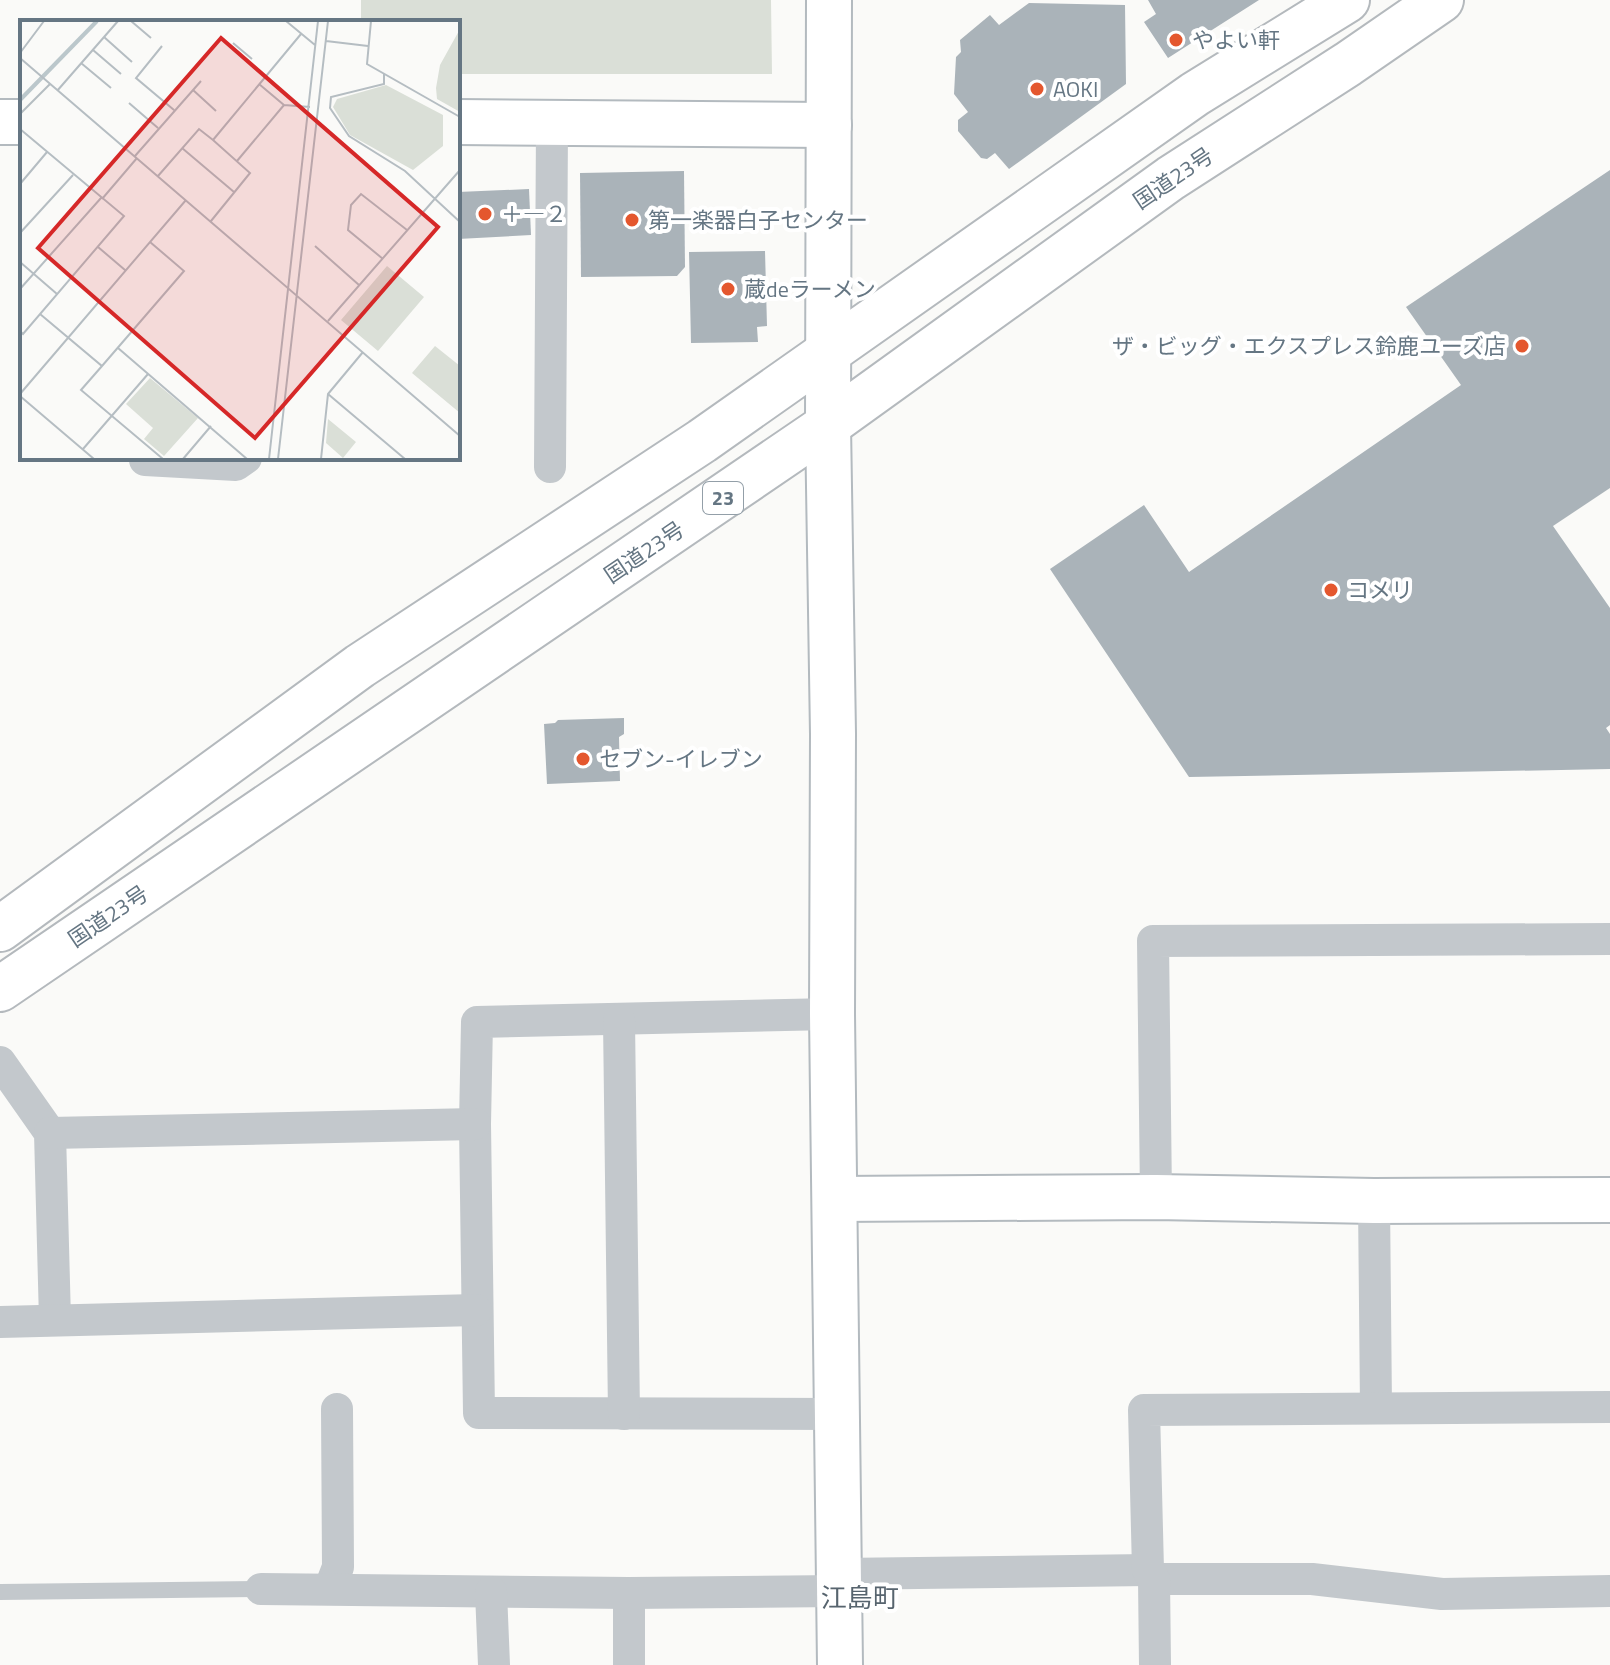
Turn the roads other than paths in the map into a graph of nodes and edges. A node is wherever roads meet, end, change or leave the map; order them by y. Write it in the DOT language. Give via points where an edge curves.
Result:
graph roads {
  1 [pos="829,0"];
  2 [pos="1347,0"];
  3 [pos="1441,0"];
  4 [pos="460,122"];
  5 [pos="552,125"];
  6 [pos="829,125"];
  7 [pos="830,353"];
  8 [pos="828,425"];
  9 [pos="145,460"];
  10 [pos="243,460"];
  11 [pos="550,467"];
  12 [pos="0,929"];
  13 [pos="1610,939"];
  14 [pos="0,989"];
  15 [pos="832,1014"];
  16 [pos="619,1020"];
  17 [pos="0,1062"];
  18 [pos="475,1124"];
  19 [pos="50,1133"];
  20 [pos="1156,1197"];
  21 [pos="836,1199"];
  22 [pos="1610,1200"];
  23 [pos="1374,1201"];
  24 [pos="476,1310"];
  25 [pos="55,1320"];
  26 [pos="0,1322"];
  27 [pos="1610,1407"];
  28 [pos="1376,1408"];
  29 [pos="337,1409"];
  30 [pos="624,1414"];
  31 [pos="837,1414"];
  32 [pos="1151,1574"];
  33 [pos="839,1583"];
  34 [pos="330,1588"];
  35 [pos="261,1589"];
  36 [pos="1610,1591"];
  37 [pos="0,1592"];
  38 [pos="491,1592"];
  39 [pos="629,1593"];
  40 [pos="494,1665"];
  41 [pos="629,1665"];
  42 [pos="840,1665"];
  43 [pos="1155,1665"];
  1 -- 6 [label="main road"];
  2 -- 7 [label="main road" via="1195,94"];
  3 -- 8 [label="main road, 国道23号 / 23" via="1171,178"];
  4 -- 5 [label="main road"];
  5 -- 6 [label="main road"];
  5 -- 11 [label="street"];
  6 -- 7 [label="main road"];
  7 -- 8 [label="main road"];
  7 -- 12 [label="main road" via="360,666"];
  8 -- 14 [label="main road, 国道23号 / 23"];
  8 -- 15 [label="main road"];
  9 -- 10 [label="street" via="236,465"];
  13 -- 20 [label="street" via="1153,941"];
  15 -- 16 [label="street"];
  15 -- 21 [label="main road"];
  16 -- 18 [label="street" via="477,1022"];
  16 -- 30 [label="street"];
  17 -- 19 [label="street"];
  18 -- 19 [label="street"];
  18 -- 24 [label="street"];
  19 -- 25 [label="street"];
  20 -- 21 [label="main road"];
  20 -- 23 [label="main road"];
  21 -- 31 [label="main road"];
  22 -- 23 [label="main road"];
  23 -- 28 [label="street"];
  24 -- 25 [label="street"];
  24 -- 30 [label="street" via="479,1413"];
  25 -- 26 [label="street"];
  27 -- 28 [label="street"];
  28 -- 32 [label="street" via="1144,1410"];
  29 -- 34 [label="street" via="338,1567"];
  30 -- 31 [label="street"];
  31 -- 33 [label="main road"];
  32 -- 33 [label="street"];
  32 -- 36 [label="street" via="1312,1579 1442,1594"];
  32 -- 43 [label="street"];
  33 -- 39 [label="street"];
  33 -- 42 [label="main road"];
  34 -- 35 [label="street"];
  34 -- 38 [label="street"];
  35 -- 37 [label="lane"];
  38 -- 39 [label="street"];
  38 -- 40 [label="street"];
  39 -- 41 [label="street"];
}
